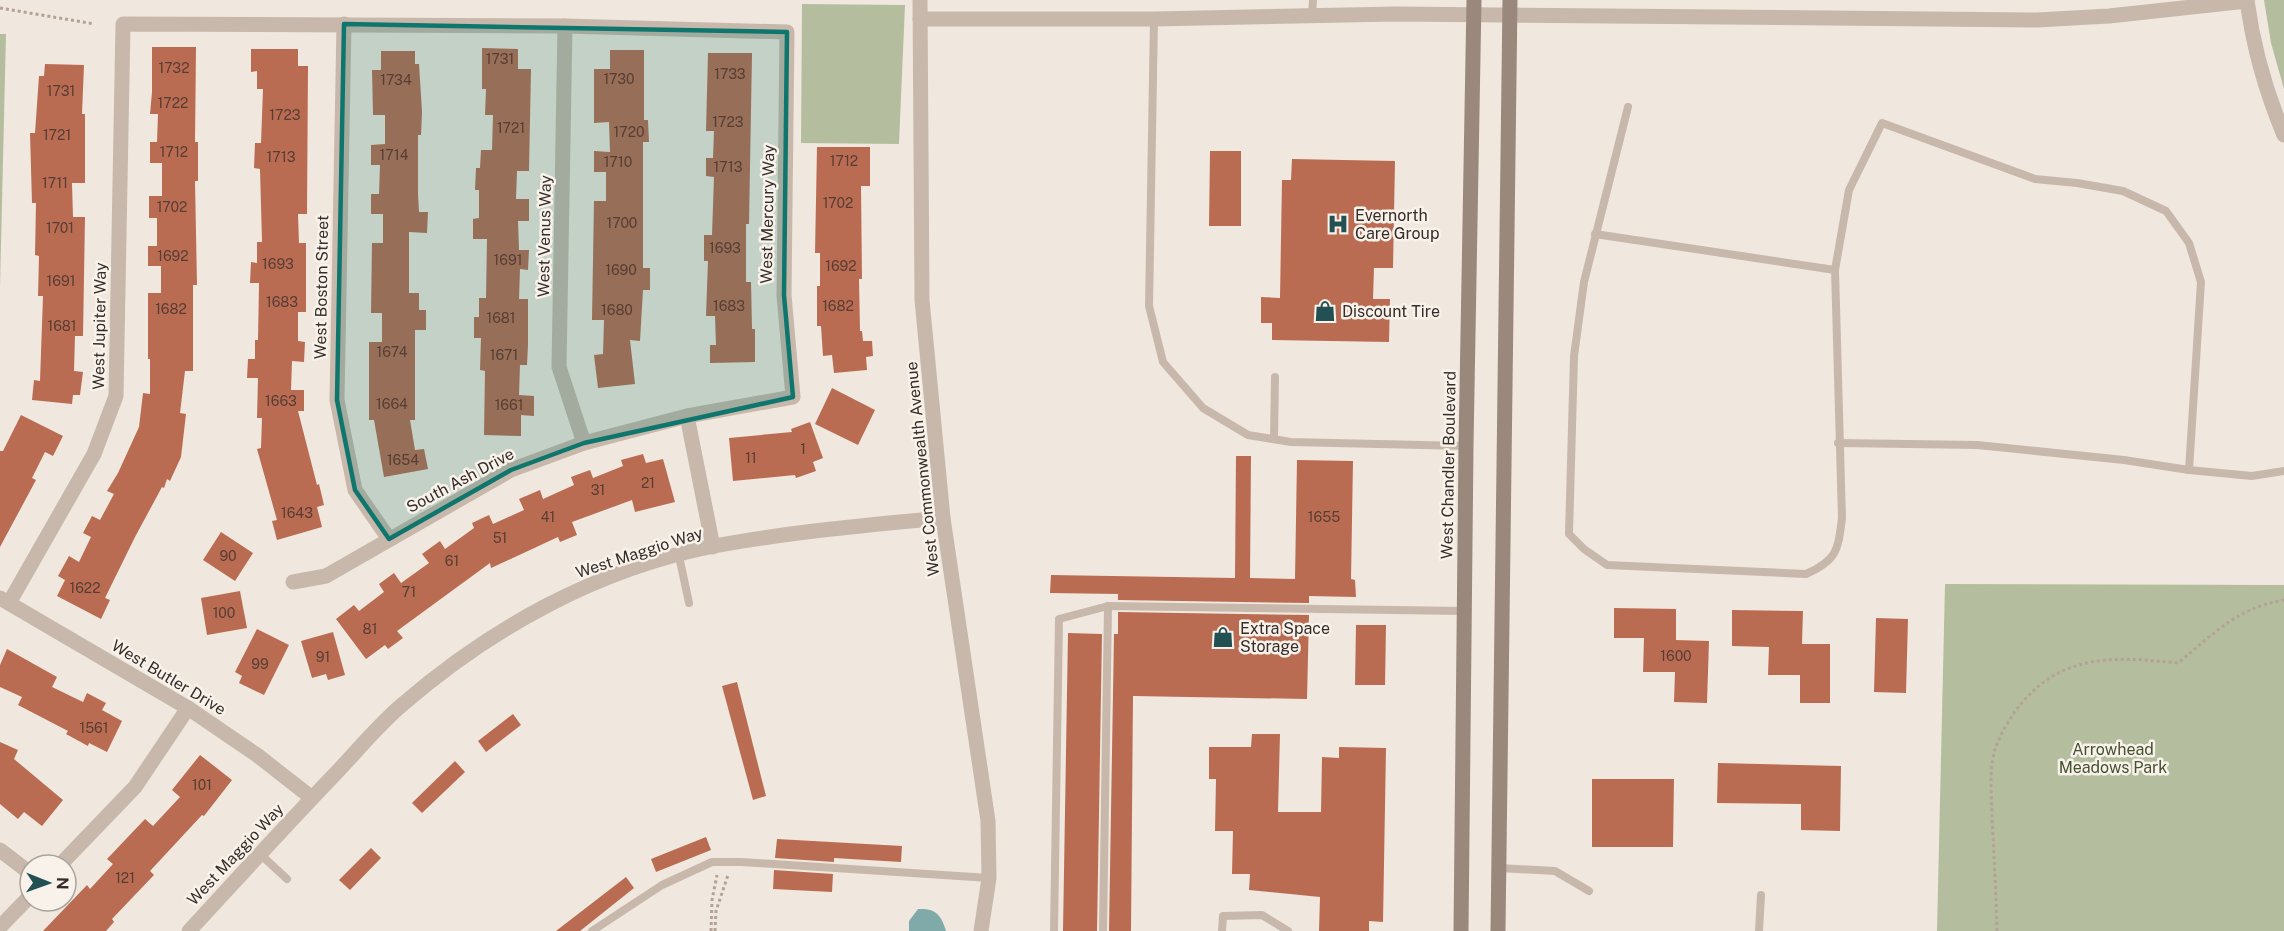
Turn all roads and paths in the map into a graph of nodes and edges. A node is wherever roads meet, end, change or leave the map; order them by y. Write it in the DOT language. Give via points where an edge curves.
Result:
graph roads {
  1 [pos="920,0"];
  2 [pos="2247,0"];
  3 [pos="1474,7"];
  4 [pos="1510,7"];
  5 [pos="0,8"];
  6 [pos="1312,8"];
  7 [pos="920,19"];
  8 [pos="1154,19"];
  9 [pos="94,24"];
  10 [pos="344,24"];
  11 [pos="565,26"];
  12 [pos="1628,107"];
  13 [pos="2284,135"];
  14 [pos="1596,234"];
  15 [pos="1835,270"];
  16 [pos="1275,377"];
  17 [pos="793,397"];
  18 [pos="687,416"];
  19 [pos="1274,439"];
  20 [pos="584,442"];
  21 [pos="1838,443"];
  22 [pos="1466,446"];
  23 [pos="2189,470"];
  24 [pos="2284,471"];
  25 [pos="944,518"];
  26 [pos="389,538"];
  27 [pos="713,547"];
  28 [pos="679,556"];
  29 [pos="293,582"];
  30 [pos="5,600"];
  31 [pos="2284,600"];
  32 [pos="689,603"];
  33 [pos="1108,606"];
  34 [pos="1464,611"];
  35 [pos="188,708"];
  36 [pos="312,798"];
  37 [pos="0,850"];
  38 [pos="72,853"];
  39 [pos="260,855"];
  40 [pos="720,862"];
  41 [pos="732,862"];
  42 [pos="18,864"];
  43 [pos="1499,868"];
  44 [pos="989,878"];
  45 [pos="287,879"];
  46 [pos="1589,891"];
  47 [pos="1761,895"];
  48 [pos="18,908"];
  49 [pos="0,927"];
  50 [pos="189,931"];
  51 [pos="592,931"];
  52 [pos="713,931"];
  53 [pos="981,931"];
  54 [pos="1054,931"];
  55 [pos="1103,931"];
  56 [pos="1222,931"];
  57 [pos="1288,931"];
  58 [pos="1461,931"];
  59 [pos="1498,931"];
  60 [pos="1759,931"];
  61 [pos="1997,931"];
  1 -- 7 [label="street, West Commonwealth Avenue"];
  2 -- 4 [label="street" via="2037,20"];
  2 -- 13 [label="street" via="2263,75"];
  3 -- 4 [label="street"];
  3 -- 6 [label="street"];
  3 -- 22 [label="main road, West Chandler Boulevard"];
  4 -- 43 [label="main road"];
  5 -- 9 [label="path"];
  6 -- 8 [label="street"];
  7 -- 8 [label="street"];
  7 -- 25 [label="street, West Commonwealth Avenue" via="921,300"];
  8 -- 19 [label="lane" via="1149,306 1163,362 1203,408 1248,435"];
  10 -- 11 [label="street"];
  10 -- 26 [label="street, West Boston Street" via="337,400 355,490"];
  10 -- 30 [label="street, West Jupiter Way" via="123,24 116,396 93,454"];
  11 -- 17 [label="street, West Mercury Way" via="787,32 784,295"];
  11 -- 20 [label="street, West Venus Way" via="559,367"];
  12 -- 14 [label="lane"];
  14 -- 15 [label="lane"];
  14 -- 21 [label="lane" via="1584,282 1574,368 1569,534 1584,549 1607,565 1806,574 1820,568 1838,549 1842,518"];
  15 -- 21 [label="lane"];
  15 -- 23 [label="lane" via="1849,190 1882,123 2035,179 2123,191 2166,211 2189,243 2201,282"];
  16 -- 19 [label="lane"];
  17 -- 18 [label="street, South Ash Drive"];
  18 -- 20 [label="street, South Ash Drive"];
  18 -- 27 [label="street"];
  19 -- 22 [label="lane"];
  20 -- 26 [label="street, South Ash Drive" via="510,470"];
  21 -- 23 [label="lane" via="1977,445"];
  22 -- 34 [label="main road, West Chandler Boulevard"];
  23 -- 24 [label="lane" via="2252,476"];
  25 -- 27 [label="street, West Maggio Way" via="848,527"];
  25 -- 44 [label="street, West Commonwealth Avenue" via="988,821"];
  26 -- 29 [label="street, South Ash Drive" via="326,576"];
  27 -- 28 [label="street, West Maggio Way"];
  28 -- 32 [label="lane"];
  28 -- 36 [label="street, West Maggio Way" via="576,591 496,634 401,705"];
  30 -- 35 [label="street, West Butler Drive"];
  31 -- 61 [label="path" via="2234,617 2178,663 2114,659 2085,663 2058,671 2024,699 2000,736 1993,758"];
  33 -- 34 [label="lane"];
  33 -- 54 [label="lane" via="1059,619"];
  33 -- 55 [label="lane"];
  34 -- 58 [label="main road, West Chandler Boulevard"];
  35 -- 36 [label="street, West Butler Drive" via="257,754"];
  35 -- 38 [label="street" via="135,787"];
  36 -- 39 [label="street, West Maggio Way"];
  37 -- 42 [label="street"];
  39 -- 45 [label="lane"];
  39 -- 50 [label="street, West Maggio Way"];
  40 -- 41 [label="lane"];
  40 -- 51 [label="lane" via="662,885"];
  40 -- 52 [label="path" via="712,900"];
  41 -- 44 [label="lane"];
  41 -- 52 [label="path"];
  43 -- 46 [label="lane" via="1555,871"];
  43 -- 59 [label="main road"];
  44 -- 53 [label="street, West Commonwealth Avenue"];
  47 -- 60 [label="lane"];
  48 -- 49 [label="street"];
  56 -- 57 [label="lane" via="1223,916 1262,915"];
}
